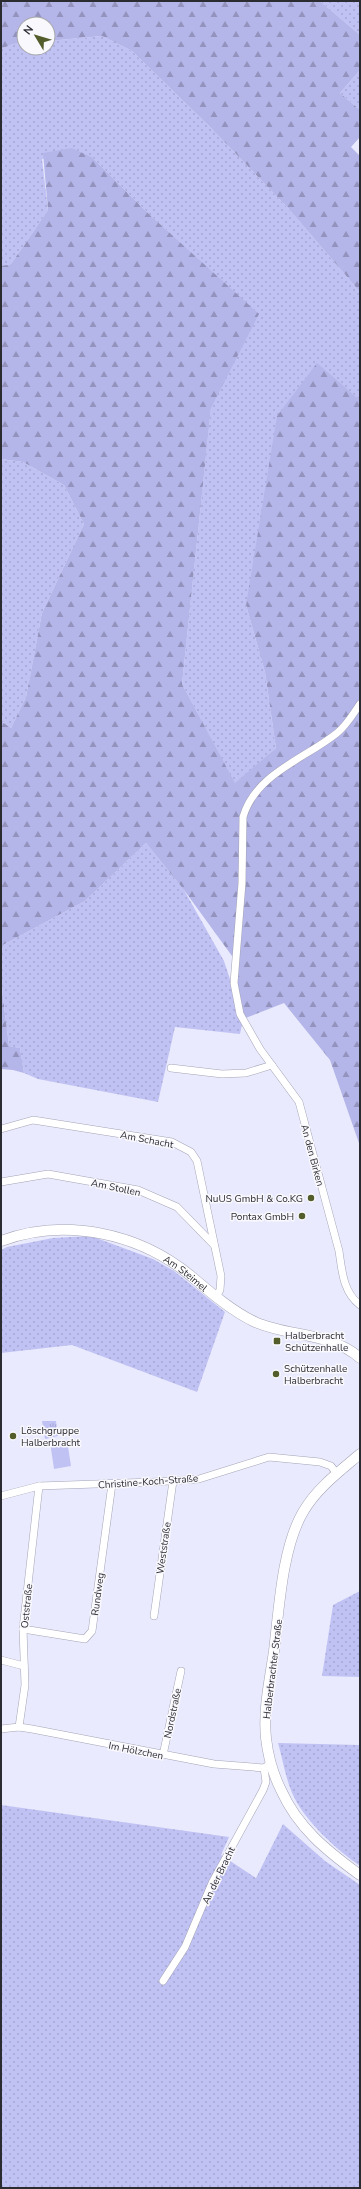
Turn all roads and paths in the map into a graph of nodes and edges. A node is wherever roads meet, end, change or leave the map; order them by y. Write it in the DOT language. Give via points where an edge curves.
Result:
graph roads {
  1 [pos="360,704"];
  2 [pos="272,1065"];
  3 [pos="171,1068"];
  4 [pos="1,1129"];
  5 [pos="1,1182"];
  6 [pos="1,1241"];
  7 [pos="214,1245"];
  8 [pos="216,1297"];
  9 [pos="360,1305"];
  10 [pos="360,1358"];
  11 [pos="360,1454"];
  12 [pos="337,1474"];
  13 [pos="173,1481"];
  14 [pos="112,1484"];
  15 [pos="39,1486"];
  16 [pos="1,1496"];
  17 [pos="154,1616"];
  18 [pos="23,1629"];
  19 [pos="1,1660"];
  20 [pos="24,1666"];
  21 [pos="181,1671"];
  22 [pos="19,1727"];
  23 [pos="1,1729"];
  24 [pos="163,1755"];
  25 [pos="267,1765"];
  26 [pos="360,1875"];
  27 [pos="163,1981"];
  1 -- 2 [label="street, An den Birken" via="338,732 291,762 265,783 246,807 243,817 242,883 234,983 240,1014"];
  2 -- 3 [label="street" via="246,1073 222,1074"];
  2 -- 9 [label="street, An den Birken" via="299,1102 339,1251 342,1275 348,1291"];
  4 -- 7 [label="street, Am Schacht" via="33,1120 172,1142 183,1146 197,1161"];
  5 -- 7 [label="street, Am Stollen" via="48,1174 138,1190 177,1207"];
  6 -- 8 [label="main road, Am Steimel" via="25,1234 55,1230 76,1229 105,1234 127,1240 162,1257"];
  7 -- 8 [label="street, Am Schacht" via="222,1282"];
  8 -- 10 [label="main road, Am Steimel" via="255,1322 331,1341 344,1346"];
  11 -- 12 [label="main road, Halberbrachter Straße"];
  12 -- 13 [label="street, Christine-Koch-Straße" via="332,1466 320,1462 269,1457 199,1479"];
  12 -- 25 [label="main road, Halberbrachter Straße" via="315,1495 303,1512 293,1538 284,1575 266,1711"];
  13 -- 14 [label="street, Christine-Koch-Straße"];
  13 -- 17 [label="street, Weststraße"];
  14 -- 15 [label="street, Christine-Koch-Straße"];
  14 -- 18 [label="street, Rundweg" via="90,1636 85,1639"];
  15 -- 16 [label="street, Christine-Koch-Straße"];
  15 -- 18 [label="street, Oststraße"];
  18 -- 20 [label="street, Oststraße"];
  19 -- 20 [label="street"];
  20 -- 22 [label="street, Oststraße" via="25,1686"];
  21 -- 24 [label="street, Nordstraße"];
  22 -- 23 [label="street, Im Hölzchen"];
  22 -- 24 [label="street, Im Hölzchen"];
  24 -- 25 [label="street, Im Hölzchen" via="214,1764"];
  25 -- 26 [label="main road, Halberbrachter Straße" via="308,1834"];
  25 -- 27 [label="street, An der Bracht" via="263,1790 212,1883 185,1947"];
}
